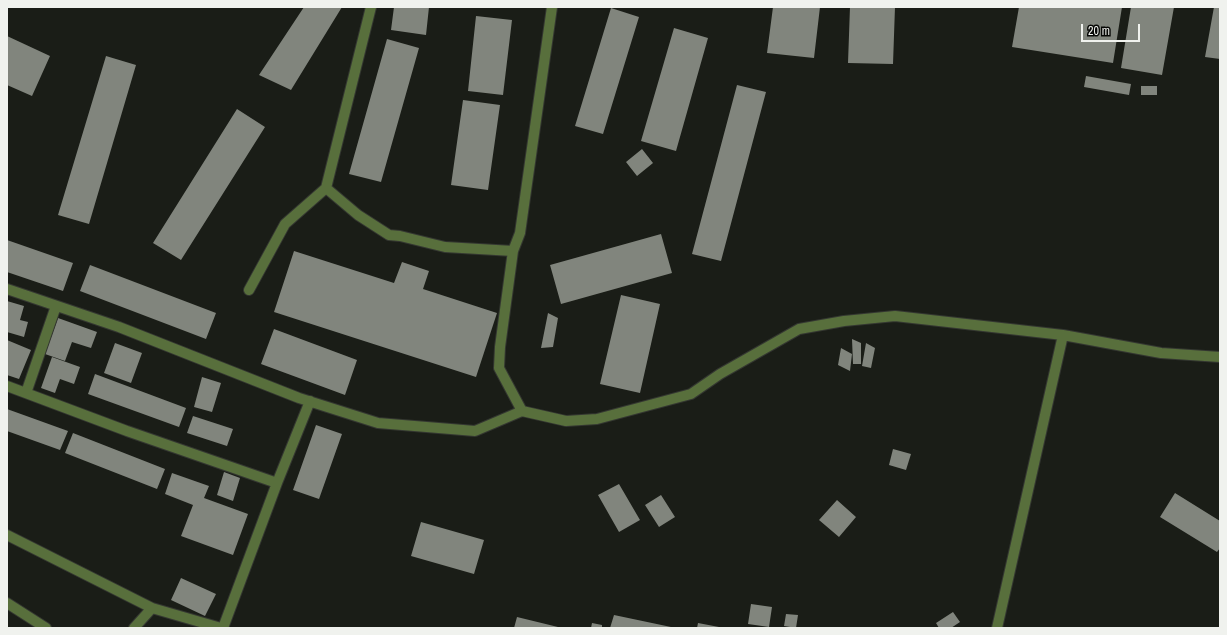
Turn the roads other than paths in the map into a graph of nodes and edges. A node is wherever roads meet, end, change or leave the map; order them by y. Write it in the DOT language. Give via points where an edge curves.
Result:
graph roads {
  1 [pos="371,7"];
  2 [pos="552,7"];
  3 [pos="326,188"];
  4 [pos="513,251"];
  5 [pos="7,289"];
  6 [pos="249,290"];
  7 [pos="56,306"];
  8 [pos="1063,335"];
  9 [pos="1220,357"];
  10 [pos="7,386"];
  11 [pos="26,393"];
  12 [pos="310,401"];
  13 [pos="522,411"];
  14 [pos="277,483"];
  15 [pos="7,535"];
  16 [pos="7,603"];
  17 [pos="152,608"];
  18 [pos="46,628"];
  19 [pos="134,628"];
  20 [pos="222,628"];
  21 [pos="997,628"];
  1 -- 3 [label="street"];
  2 -- 4 [label="street" via="520,233"];
  3 -- 4 [label="street" via="358,216 389,235 445,247"];
  3 -- 6 [label="street" via="286,224"];
  4 -- 13 [label="street" via="499,368"];
  5 -- 7 [label="street"];
  7 -- 11 [label="street"];
  7 -- 12 [label="street" via="119,327"];
  8 -- 9 [label="street" via="1161,353"];
  8 -- 13 [label="street" via="895,316 844,321 799,329 720,374 691,394 597,420 566,421"];
  8 -- 21 [label="street"];
  10 -- 11 [label="street"];
  11 -- 14 [label="street"];
  12 -- 13 [label="street" via="378,423 474,431"];
  12 -- 14 [label="street"];
  14 -- 20 [label="street"];
  15 -- 17 [label="street"];
  16 -- 18 [label="street"];
  17 -- 19 [label="street"];
  17 -- 20 [label="street"];
}
